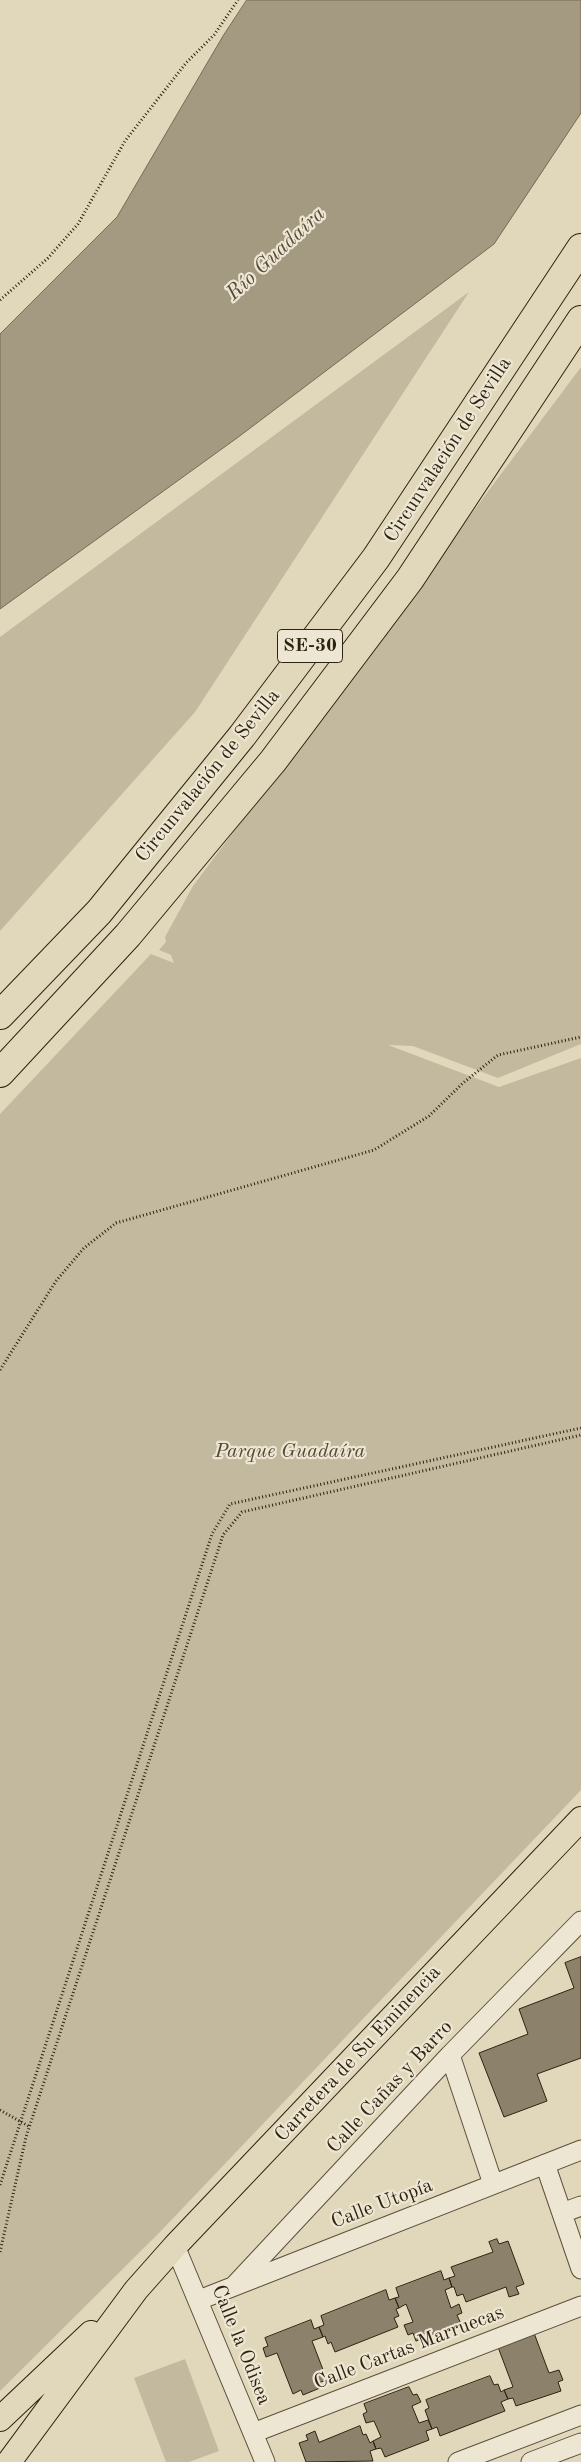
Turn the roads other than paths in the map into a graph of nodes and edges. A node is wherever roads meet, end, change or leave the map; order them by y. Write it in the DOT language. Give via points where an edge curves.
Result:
graph roads {
  1 [pos="581,248"];
  2 [pos="581,320"];
  3 [pos="0,1015"];
  4 [pos="0,1073"];
  5 [pos="581,1819"];
  6 [pos="581,1921"];
  7 [pos="450,2055"];
  8 [pos="581,2150"];
  9 [pos="545,2164"];
  10 [pos="493,2184"];
  11 [pos="581,2206"];
  12 [pos="562,2213"];
  13 [pos="175,2246"];
  14 [pos="581,2269"];
  15 [pos="235,2285"];
  16 [pos="136,2290"];
  17 [pos="199,2300"];
  18 [pos="581,2306"];
  19 [pos="581,2415"];
  20 [pos="0,2419"];
  21 [pos="253,2433"];
  22 [pos="581,2443"];
  23 [pos="501,2455"];
  24 [pos="10,2462"];
  25 [pos="265,2462"];
  26 [pos="458,2462"];
  27 [pos="531,2462"];
  1 -- 3 [label="highway, Circunvalación de Sevilla / SE-30" via="376,558 260,713 99,912"];
  2 -- 4 [label="highway, Circunvalación de Sevilla / SE-30" via="410,579 273,761 128,935"];
  5 -- 13 [label="main road, Carretera de Su Eminencia"];
  6 -- 7 [label="street, Calle Cañas y Barro"];
  7 -- 10 [label="street"];
  7 -- 15 [label="street, Calle Cañas y Barro"];
  8 -- 9 [label="street, Calle Utopía"];
  9 -- 10 [label="street, Calle Utopía"];
  9 -- 12 [label="street"];
  10 -- 15 [label="street, Calle Utopía"];
  11 -- 12 [label="street"];
  12 -- 14 [label="street"];
  13 -- 16 [label="main road, Carretera de Su Eminencia"];
  13 -- 17 [label="street, Calle la Odisea"];
  15 -- 17 [label="street, Calle Utopía"];
  16 -- 20 [label="main road, Carretera de Su Eminencia"];
  16 -- 24 [label="main road, Carretera de Su Eminencia"];
  17 -- 21 [label="street, Calle la Odisea"];
  18 -- 21 [label="street, Calle Cartas Marruecas"];
  19 -- 23 [label="street"];
  21 -- 25 [label="street, Calle la Odisea"];
  22 -- 27 [label="street"];
  23 -- 26 [label="street"];
}
